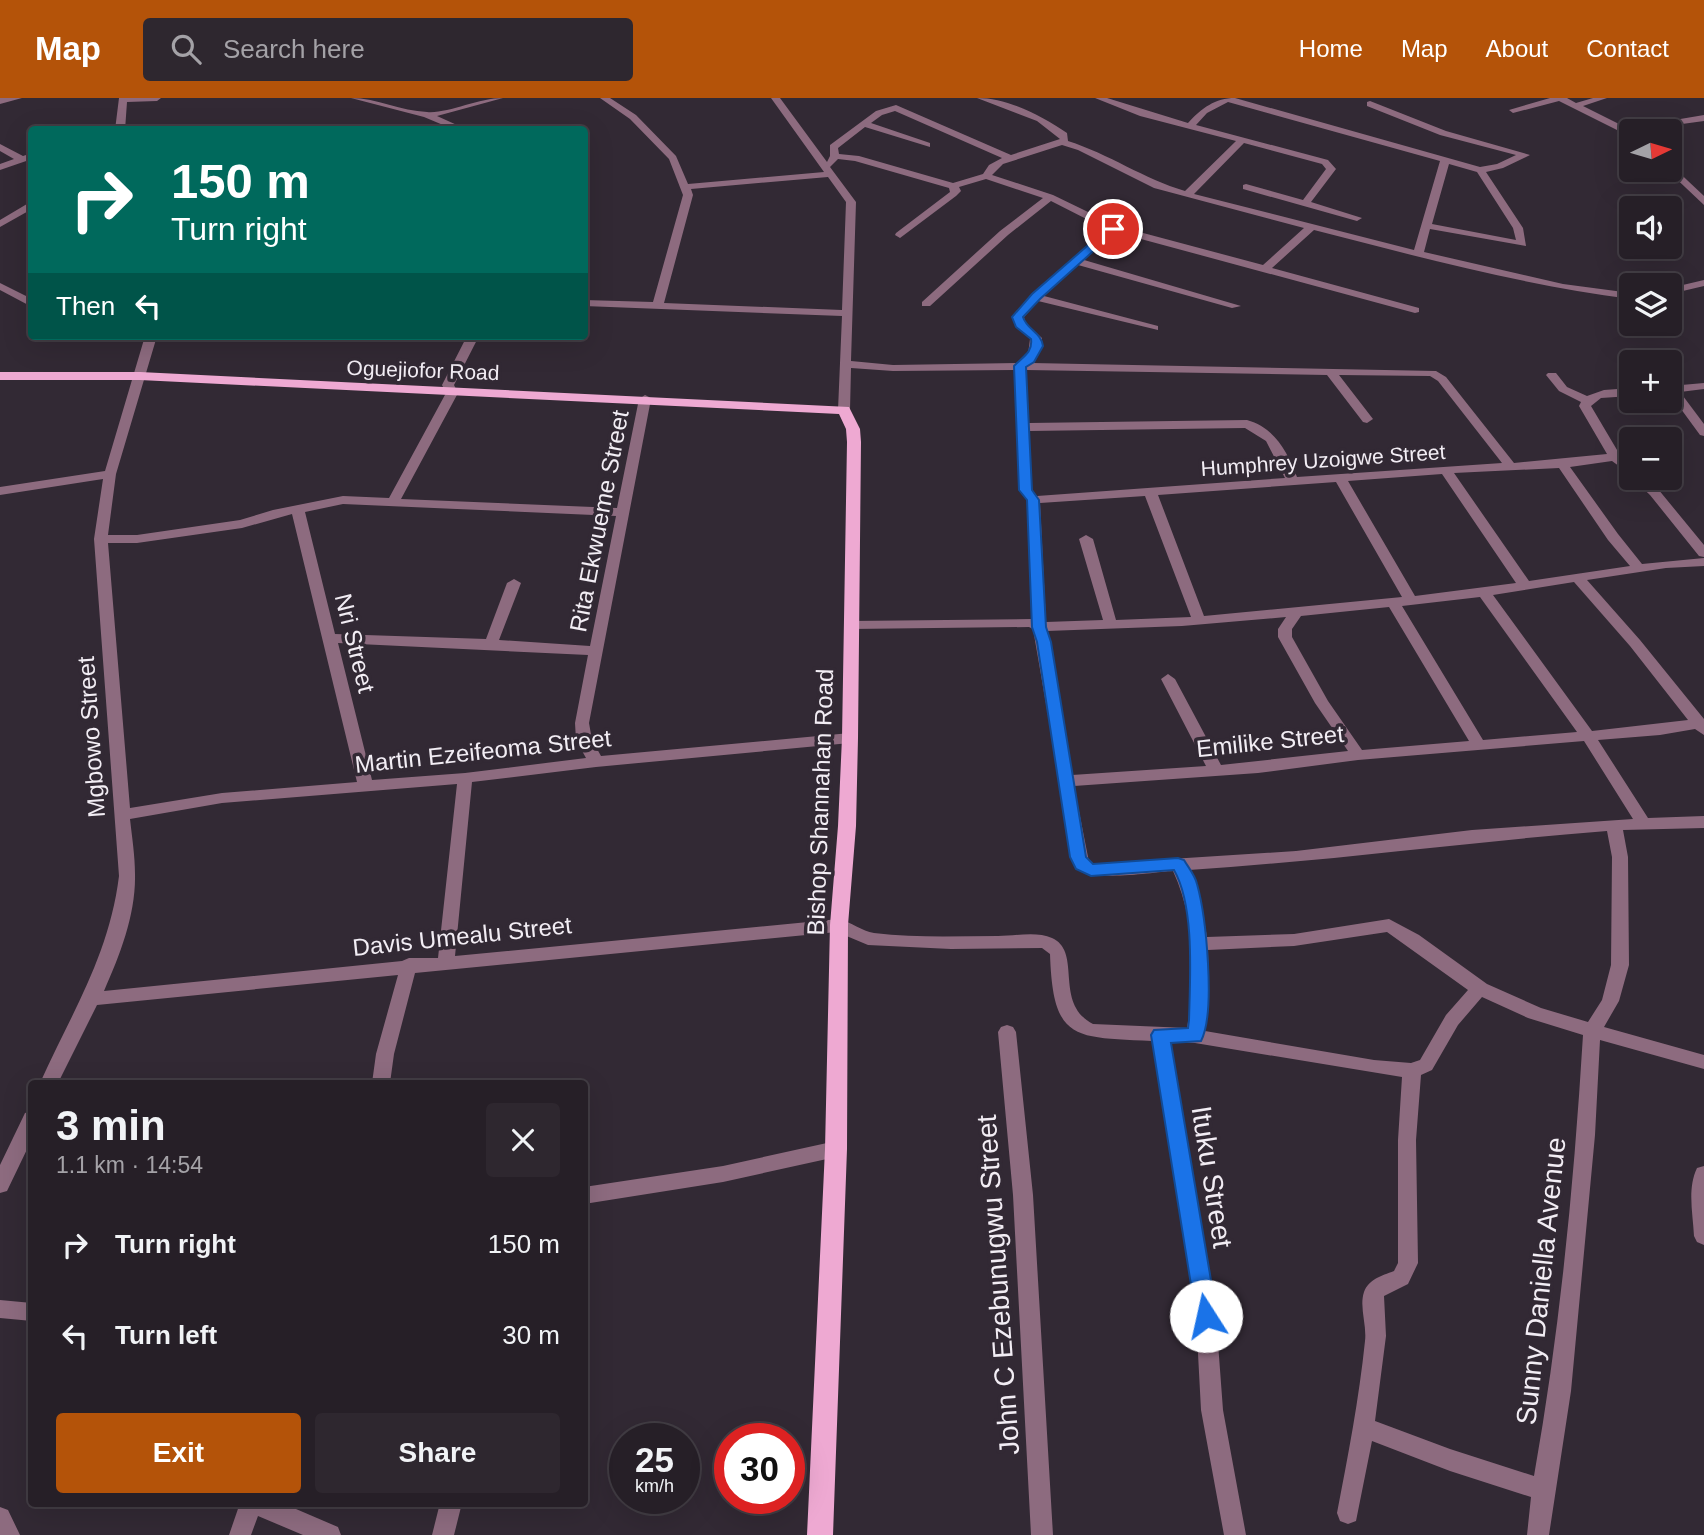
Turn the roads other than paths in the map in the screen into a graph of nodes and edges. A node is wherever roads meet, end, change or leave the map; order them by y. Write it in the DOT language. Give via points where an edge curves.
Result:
graph roads {
  1 [pos="18,98"];
  2 [pos="157,98"];
  3 [pos="355,98"];
  4 [pos="499,98"];
  5 [pos="604,98"];
  6 [pos="775,98"];
  7 [pos="981,98"];
  8 [pos="1099,98"];
  9 [pos="1226,98"];
  10 [pos="1263,98"];
  11 [pos="1560,98"];
  12 [pos="1603,98"];
  13 [pos="123,99"];
  14 [pos="0,101"];
  15 [pos="1370,104"];
  16 [pos="1248,106"];
  17 [pos="1576,106"];
  18 [pos="1513,110"];
  19 [pos="427,115"];
  20 [pos="1704,118"];
  21 [pos="1682,122"];
  22 [pos="864,124"];
  23 [pos="120,126"];
  24 [pos="454,126"];
  25 [pos="1190,127"];
  26 [pos="1619,127"];
  27 [pos="1471,139"];
  28 [pos="1242,140"];
  29 [pos="807,142"];
  30 [pos="1062,142"];
  31 [pos="926,145"];
  32 [pos="0,147"];
  33 [pos="834,152"];
  34 [pos="26,157"];
  35 [pos="1009,158"];
  36 [pos="1449,161"];
  37 [pos="0,167"];
  38 [pos="1480,170"];
  39 [pos="827,171"];
  40 [pos="986,176"];
  41 [pos="1682,179"];
  42 [pos="953,186"];
  43 [pos="685,187"];
  44 [pos="1246,187"];
  45 [pos="1187,195"];
  46 [pos="1050,197"];
  47 [pos="1306,202"];
  48 [pos="1704,202"];
  49 [pos="28,206"];
  50 [pos="1357,218"];
  51 [pos="0,224"];
  52 [pos="1428,226"];
  53 [pos="1310,228"];
  54 [pos="1113,229"];
  55 [pos="900,234"];
  56 [pos="1418,255"];
  57 [pos="1076,261"];
  58 [pos="1265,269"];
  59 [pos="1704,283"];
  60 [pos="0,286"];
  61 [pos="1682,288"];
  62 [pos="1619,294"];
  63 [pos="1036,297"];
  64 [pos="28,298"];
  65 [pos="588,303"];
  66 [pos="926,304"];
  67 [pos="658,305"];
  68 [pos="1236,306"];
  69 [pos="1415,310"];
  70 [pos="843,314"];
  71 [pos="1154,328"];
  72 [pos="150,340"];
  73 [pos="471,340"];
  74 [pos="845,364"];
  75 [pos="1020,366"];
  76 [pos="1332,373"];
  77 [pos="1552,375"];
  78 [pos="0,376"];
  79 [pos="140,376"];
  80 [pos="1704,386"];
  81 [pos="1682,388"];
  82 [pos="452,393"];
  83 [pos="1619,393"];
  84 [pos="645,399"];
  85 [pos="1587,400"];
  86 [pos="1682,403"];
  87 [pos="844,410"];
  88 [pos="1367,419"];
  89 [pos="1023,427"];
  90 [pos="1704,432"];
  91 [pos="1615,457"];
  92 [pos="1619,460"];
  93 [pos="1562,464"];
  94 [pos="1510,466"];
  95 [pos="1445,470"];
  96 [pos="110,474"];
  97 [pos="1341,479"];
  98 [pos="1292,480"];
  99 [pos="1652,490"];
  100 [pos="0,491"];
  101 [pos="1150,491"];
  102 [pos="1033,500"];
  103 [pos="393,502"];
  104 [pos="298,511"];
  105 [pos="621,512"];
  106 [pos="101,539"];
  107 [pos="1086,539"];
  108 [pos="1704,553"];
  109 [pos="1704,562"];
  110 [pos="1639,568"];
  111 [pos="1578,578"];
  112 [pos="514,583"];
  113 [pos="1527,587"];
  114 [pos="1483,592"];
  115 [pos="1411,601"];
  116 [pos="1393,603"];
  117 [pos="1297,612"];
  118 [pos="1199,621"];
  119 [pos="851,625"];
  120 [pos="1111,625"];
  121 [pos="1039,627"];
  122 [pos="331,638"];
  123 [pos="491,644"];
  124 [pos="597,651"];
  125 [pos="1168,678"];
  126 [pos="1702,727"];
  127 [pos="1588,736"];
  128 [pos="850,738"];
  129 [pos="1478,744"];
  130 [pos="1358,755"];
  131 [pos="596,762"];
  132 [pos="1216,770"];
  133 [pos="465,778"];
  134 [pos="1065,781"];
  135 [pos="366,786"];
  136 [pos="121,815"];
  137 [pos="1704,822"];
  138 [pos="1644,824"];
  139 [pos="1614,825"];
  140 [pos="1178,864"];
  141 [pos="839,925"];
  142 [pos="1198,944"];
  143 [pos="446,961"];
  144 [pos="409,965"];
  145 [pos="1480,988"];
  146 [pos="90,999"];
  147 [pos="1007,1032"];
  148 [pos="1592,1032"];
  149 [pos="1160,1035"];
  150 [pos="1195,1036"];
  151 [pos="1704,1062"];
  152 [pos="1412,1071"];
  153 [pos="50,1080"];
  154 [pos="381,1080"];
  155 [pos="28,1127"];
  156 [pos="836,1149"];
  157 [pos="1704,1174"];
  158 [pos="0,1185"];
  159 [pos="588,1195"];
  160 [pos="1704,1236"];
  161 [pos="0,1310"];
  162 [pos="28,1312"];
  163 [pos="1364,1428"];
  164 [pos="1543,1490"];
  165 [pos="251,1507"];
  166 [pos="263,1507"];
  167 [pos="451,1507"];
  168 [pos="1348,1513"];
  169 [pos="0,1518"];
  170 [pos="9,1535"];
  171 [pos="240,1535"];
  172 [pos="330,1535"];
  173 [pos="443,1535"];
  174 [pos="821,1535"];
  175 [pos="1042,1535"];
  176 [pos="1235,1535"];
  177 [pos="1538,1535"];
  1 -- 14 [label="street"];
  2 -- 13 [label="street"];
  3 -- 19 [label="street"];
  4 -- 19 [label="street"];
  5 -- 43 [label="street" via="633,117 673,158"];
  6 -- 29 [label="street, Bishop Shannahan Road"];
  7 -- 30 [label="street" via="1048,123 1064,135"];
  8 -- 25 [label="street"];
  9 -- 16 [label="street"];
  9 -- 25 [label="street" via="1204,111"];
  10 -- 16 [label="street"];
  11 -- 17 [label="street"];
  11 -- 18 [label="street"];
  12 -- 17 [label="street"];
  13 -- 23 [label="street"];
  15 -- 27 [label="street"];
  16 -- 36 [label="street"];
  17 -- 26 [label="street"];
  19 -- 24 [label="street"];
  20 -- 21 [label="street"];
  22 -- 31 [label="street"];
  22 -- 33 [label="street"];
  22 -- 35 [label="street" via="896,108"];
  25 -- 28 [label="street"];
  27 -- 36 [label="street" via="1468,149"];
  27 -- 38 [label="street" via="1525,155"];
  28 -- 45 [label="street"];
  28 -- 47 [label="street" via="1329,165 1331,169"];
  29 -- 33 [label="street"];
  29 -- 39 [label="street, Bishop Shannahan Road"];
  30 -- 35 [label="street"];
  30 -- 45 [label="street" via="1157,187"];
  32 -- 34 [label="street"];
  33 -- 39 [label="street"];
  33 -- 42 [label="street"];
  34 -- 37 [label="street"];
  35 -- 40 [label="street"];
  36 -- 38 [label="street"];
  36 -- 52 [label="street"];
  38 -- 52 [label="street" via="1518,228 1522,244"];
  39 -- 43 [label="street"];
  39 -- 70 [label="street, Bishop Shannahan Road" via="851,202"];
  40 -- 42 [label="street"];
  40 -- 46 [label="street"];
  41 -- 48 [label="street"];
  42 -- 55 [label="street" via="953,194"];
  43 -- 67 [label="street" via="686,210"];
  44 -- 47 [label="street"];
  45 -- 53 [label="street"];
  46 -- 54 [label="street"];
  46 -- 66 [label="street"];
  47 -- 50 [label="street"];
  49 -- 51 [label="street"];
  52 -- 56 [label="street"];
  53 -- 56 [label="street"];
  53 -- 58 [label="street"];
  54 -- 57 [label="street"];
  54 -- 58 [label="street"];
  56 -- 62 [label="street" via="1563,287"];
  57 -- 63 [label="street"];
  57 -- 68 [label="street"];
  58 -- 69 [label="street"];
  59 -- 61 [label="street"];
  60 -- 64 [label="street"];
  63 -- 71 [label="street"];
  63 -- 75 [label="street" via="1017,321 1032,334 1037,346 1030,360"];
  65 -- 67 [label="street"];
  67 -- 70 [label="street"];
  70 -- 74 [label="street, Bishop Shannahan Road"];
  72 -- 79 [label="street, Mgbowo Street"];
  73 -- 82 [label="street" via="448,385"];
  74 -- 75 [label="street"];
  74 -- 87 [label="street, Bishop Shannahan Road"];
  75 -- 76 [label="street"];
  75 -- 89 [label="street"];
  76 -- 88 [label="street"];
  76 -- 94 [label="street" via="1432,373 1442,379"];
  77 -- 85 [label="street" via="1563,389"];
  78 -- 79 [label="main road, Oguejiofor Road"];
  79 -- 82 [label="main road, Oguejiofor Road"];
  79 -- 96 [label="street, Mgbowo Street"];
  80 -- 81 [label="street"];
  82 -- 84 [label="main road, Oguejiofor Road"];
  82 -- 103 [label="street"];
  83 -- 85 [label="street"];
  84 -- 87 [label="main road, Oguejiofor Road"];
  84 -- 105 [label="street, Rita Ekwueme Street"];
  85 -- 91 [label="street" via="1585,407"];
  86 -- 90 [label="street"];
  87 -- 119 [label="main road, Bishop Shannahan Road" via="854,442"];
  89 -- 98 [label="street" via="1247,424 1268,433"];
  89 -- 102 [label="street" via="1026,490"];
  91 -- 92 [label="street"];
  91 -- 93 [label="street, Humphrey Uzoigwe Street"];
  93 -- 94 [label="street, Humphrey Uzoigwe Street"];
  93 -- 110 [label="street"];
  94 -- 95 [label="street, Humphrey Uzoigwe Street"];
  95 -- 97 [label="street, Humphrey Uzoigwe Street"];
  95 -- 113 [label="street"];
  96 -- 100 [label="street"];
  96 -- 106 [label="street, Mgbowo Street"];
  97 -- 98 [label="street, Humphrey Uzoigwe Street"];
  97 -- 115 [label="street"];
  98 -- 101 [label="street, Humphrey Uzoigwe Street"];
  99 -- 108 [label="street"];
  101 -- 102 [label="street, Humphrey Uzoigwe Street"];
  101 -- 118 [label="street"];
  102 -- 121 [label="street"];
  103 -- 104 [label="street" via="343,500"];
  103 -- 105 [label="street"];
  104 -- 106 [label="street" via="242,524"];
  104 -- 122 [label="street, Nri Street"];
  105 -- 124 [label="street, Rita Ekwueme Street"];
  106 -- 136 [label="street, Mgbowo Street"];
  107 -- 120 [label="street"];
  109 -- 110 [label="street"];
  110 -- 111 [label="street"];
  111 -- 113 [label="street"];
  111 -- 126 [label="street"];
  112 -- 123 [label="street"];
  113 -- 114 [label="street"];
  114 -- 115 [label="street"];
  114 -- 127 [label="street"];
  115 -- 116 [label="street"];
  116 -- 117 [label="street"];
  116 -- 129 [label="street"];
  117 -- 118 [label="street"];
  117 -- 130 [label="street, Emilike Street" via="1285,629 1285,638"];
  118 -- 120 [label="street"];
  119 -- 121 [label="street" via="1032,623"];
  119 -- 128 [label="main road, Bishop Shannahan Road"];
  120 -- 121 [label="street"];
  121 -- 134 [label="street"];
  122 -- 123 [label="street"];
  122 -- 135 [label="street, Nri Street"];
  123 -- 124 [label="street"];
  124 -- 131 [label="street, Rita Ekwueme Street" via="582,723 584,740"];
  125 -- 132 [label="street"];
  126 -- 127 [label="street"];
  127 -- 129 [label="street"];
  127 -- 138 [label="street"];
  128 -- 131 [label="street, Martin Ezeifeoma Street"];
  128 -- 141 [label="main road, Bishop Shannahan Road"];
  129 -- 130 [label="street"];
  130 -- 132 [label="street, Emilike Street"];
  131 -- 133 [label="street, Martin Ezeifeoma Street"];
  132 -- 134 [label="street, Emilike Street"];
  133 -- 135 [label="street, Martin Ezeifeoma Street"];
  133 -- 143 [label="street"];
  134 -- 140 [label="street" via="1082,865 1091,870"];
  135 -- 136 [label="street, Martin Ezeifeoma Street" via="222,798"];
  136 -- 146 [label="street, Mgbowo Street" via="125,908 108,962"];
  137 -- 138 [label="street"];
  138 -- 139 [label="street"];
  139 -- 140 [label="street" via="1296,857"];
  139 -- 148 [label="street" via="1620,858 1620,965 1610,1001"];
  140 -- 142 [label="street" via="1189,882"];
  141 -- 143 [label="street, Davis Umealu Street"];
  141 -- 149 [label="street" via="869,939 1045,942 1058,953 1064,1006 1077,1025 1091,1031"];
  141 -- 156 [label="main road, Bishop Shannahan Road"];
  142 -- 145 [label="street" via="1294,940 1389,925"];
  142 -- 150 [label="street" via="1200,1005"];
  143 -- 144 [label="street, Davis Umealu Street"];
  144 -- 146 [label="street, Davis Umealu Street"];
  144 -- 154 [label="street"];
  145 -- 148 [label="street"];
  145 -- 152 [label="street" via="1447,1027 1426,1065"];
  146 -- 153 [label="street, Mgbowo Street"];
  147 -- 175 [label="street, John C Ezebunugwu Street" via="1023,1195"];
  148 -- 151 [label="street"];
  148 -- 164 [label="street, Sunny Daniella Avenue" via="1566,1336"];
  149 -- 150 [label="street"];
  149 -- 176 [label="street, Ituku Street" via="1206,1316 1212,1410"];
  150 -- 152 [label="street"];
  152 -- 163 [label="street" via="1407,1140 1408,1263 1401,1278 1374,1292 1377,1330"];
  155 -- 158 [label="street"];
  156 -- 159 [label="street" via="723,1174"];
  156 -- 174 [label="main road, Bishop Shannahan Road"];
  157 -- 160 [label="street"];
  161 -- 162 [label="street"];
  163 -- 164 [label="street"];
  163 -- 168 [label="street"];
  164 -- 177 [label="street, Sunny Daniella Avenue"];
  165 -- 171 [label="street"];
  166 -- 172 [label="street"];
  167 -- 173 [label="street"];
  169 -- 170 [label="street"];
}
